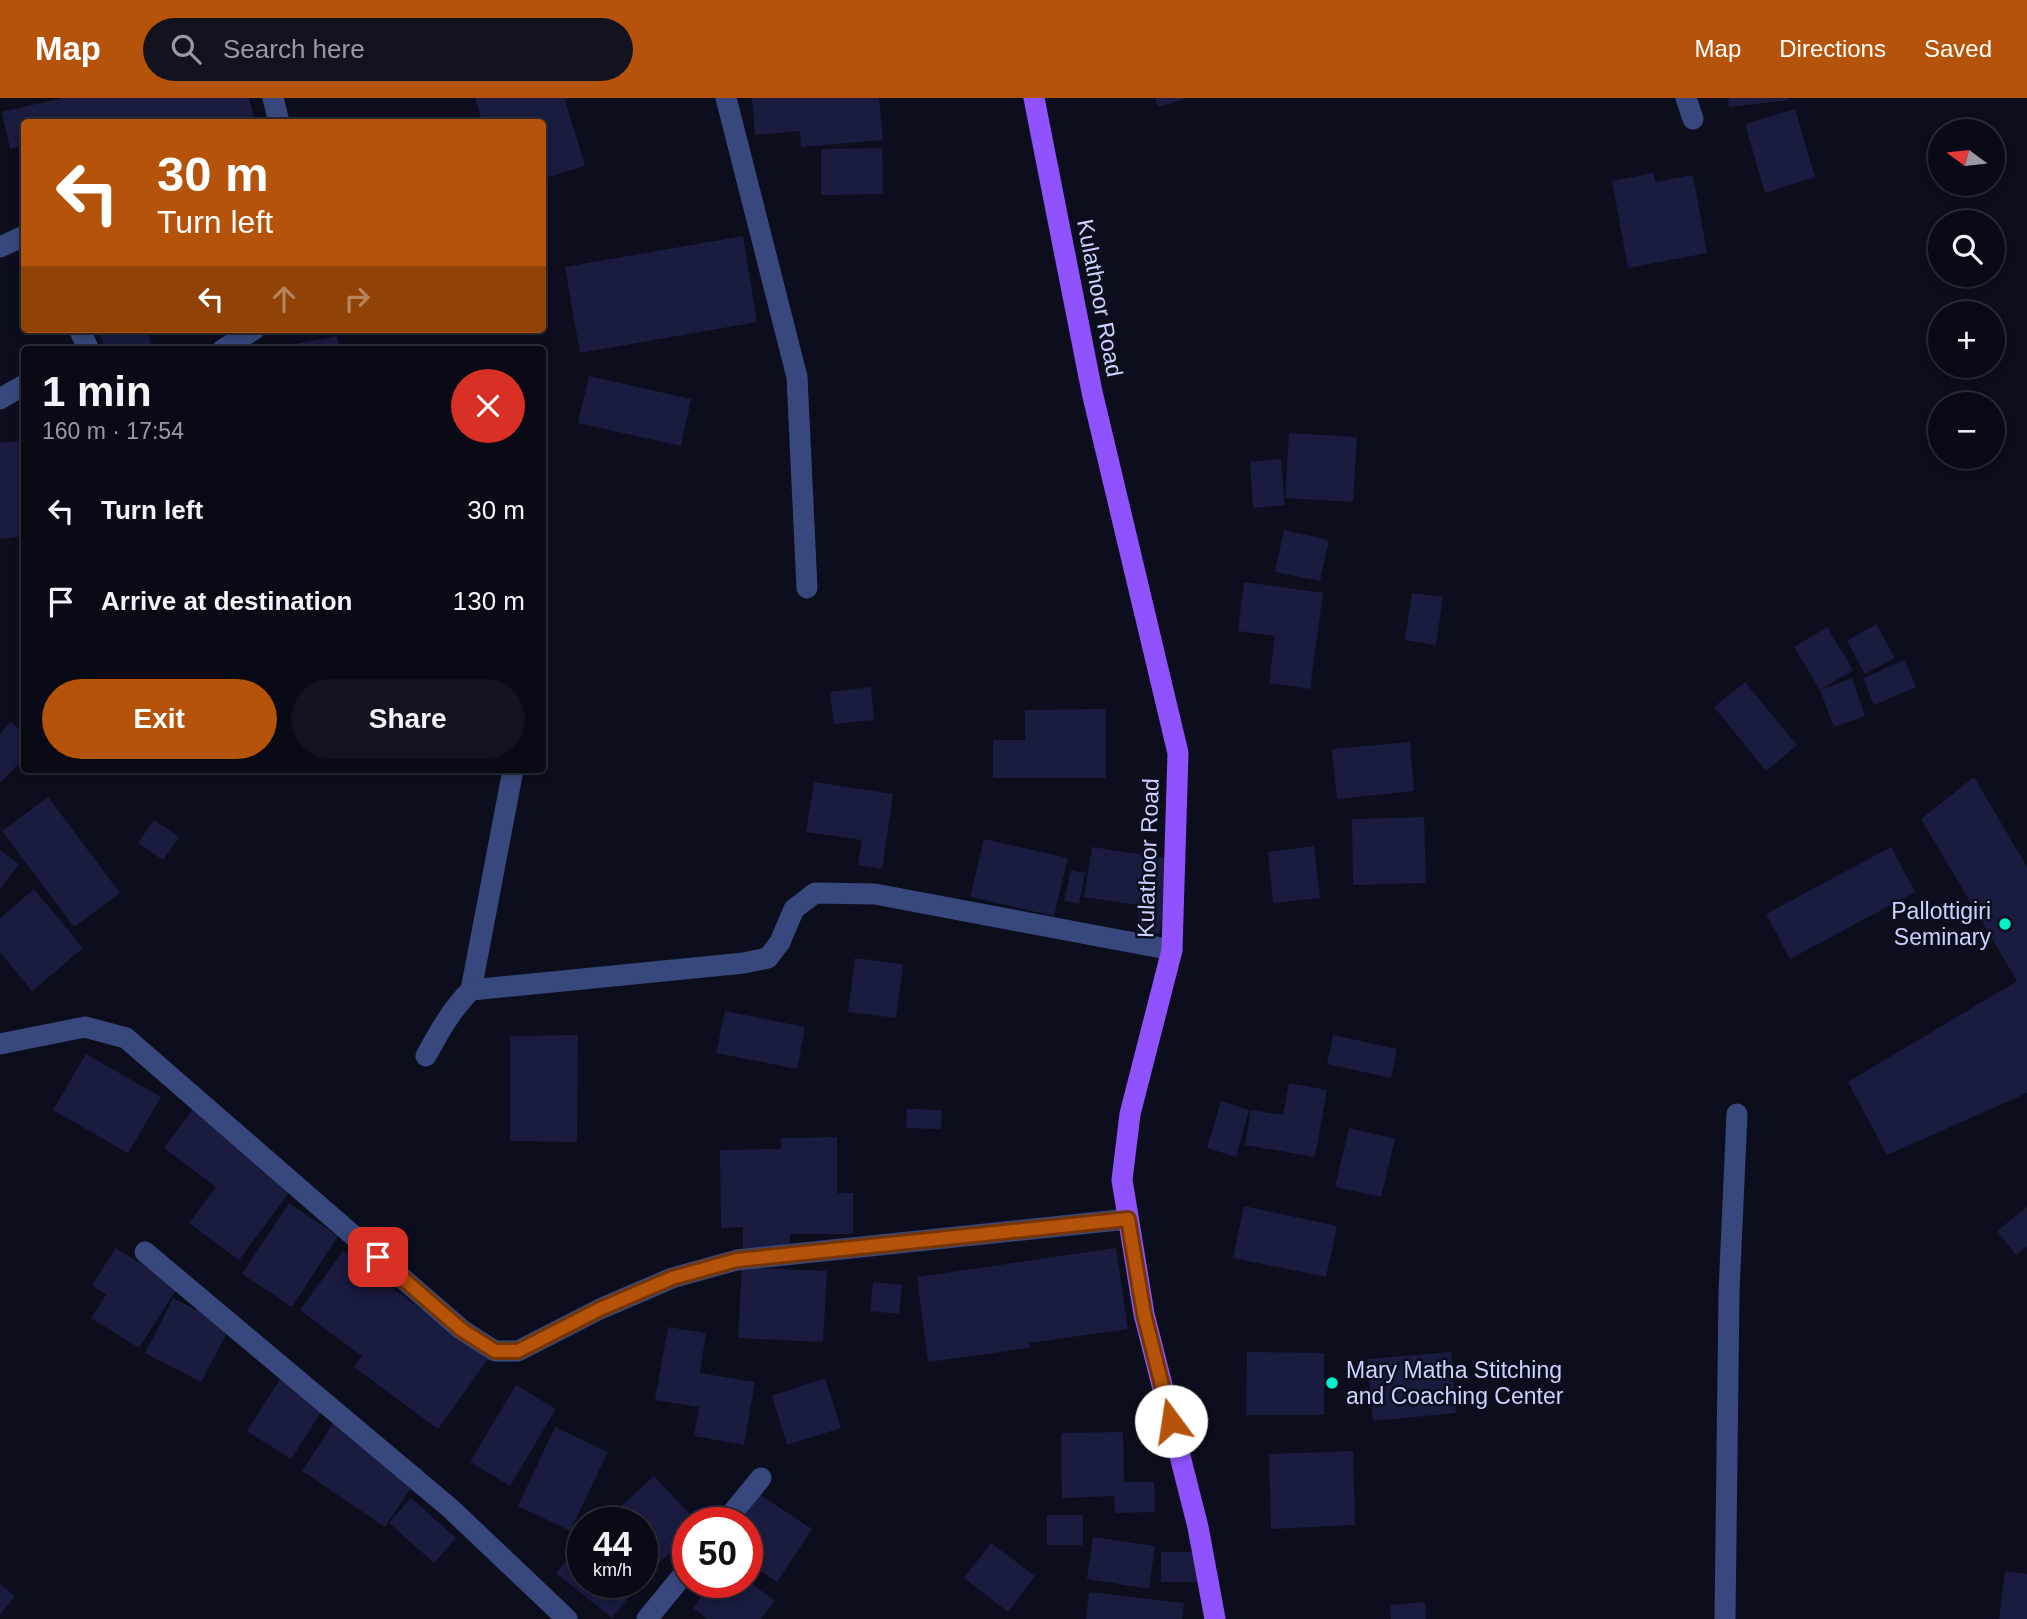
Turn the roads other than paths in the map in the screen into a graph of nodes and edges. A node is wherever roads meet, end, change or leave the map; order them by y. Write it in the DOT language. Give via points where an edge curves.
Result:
graph roads {
  1 [pos="272,98"];
  2 [pos="726,98"];
  3 [pos="1034,98"];
  4 [pos="1686,98"];
  5 [pos="278,119"];
  6 [pos="1693,119"];
  7 [pos="21,237"];
  8 [pos="0,247"];
  9 [pos="249,333"];
  10 [pos="228,346"];
  11 [pos="21,387"];
  12 [pos="0,399"];
  13 [pos="807,588"];
  14 [pos="512,773"];
  15 [pos="1172,950"];
  16 [pos="471,990"];
  17 [pos="0,1044"];
  18 [pos="426,1056"];
  19 [pos="1738,1115"];
  20 [pos="1128,1219"];
  21 [pos="145,1252"];
  22 [pos="761,1478"];
  23 [pos="737,1507"];
  24 [pos="672,1589"];
  25 [pos="567,1619"];
  26 [pos="647,1619"];
  27 [pos="1215,1619"];
  28 [pos="1725,1619"];
  1 -- 5 [label="street"];
  2 -- 13 [label="street" via="797,377"];
  3 -- 15 [label="main road, Kulathoor Road" via="1092,392 1178,753"];
  4 -- 6 [label="street"];
  7 -- 8 [label="street"];
  9 -- 10 [label="street"];
  11 -- 12 [label="street"];
  14 -- 16 [label="street"];
  15 -- 16 [label="street" via="875,894 815,893 794,909 768,958"];
  15 -- 20 [label="main road, Kulathoor Road" via="1130,1114 1122,1180"];
  16 -- 18 [label="street" via="457,1004"];
  17 -- 20 [label="street" via="85,1027 126,1038 462,1330 495,1351 518,1351 672,1278 737,1260"];
  19 -- 28 [label="street" via="1729,1305"];
  20 -- 27 [label="main road, Kulathoor Road" via="1144,1314 1198,1527"];
  21 -- 25 [label="street" via="450,1508"];
  22 -- 23 [label="street"];
  24 -- 26 [label="street"];
}
